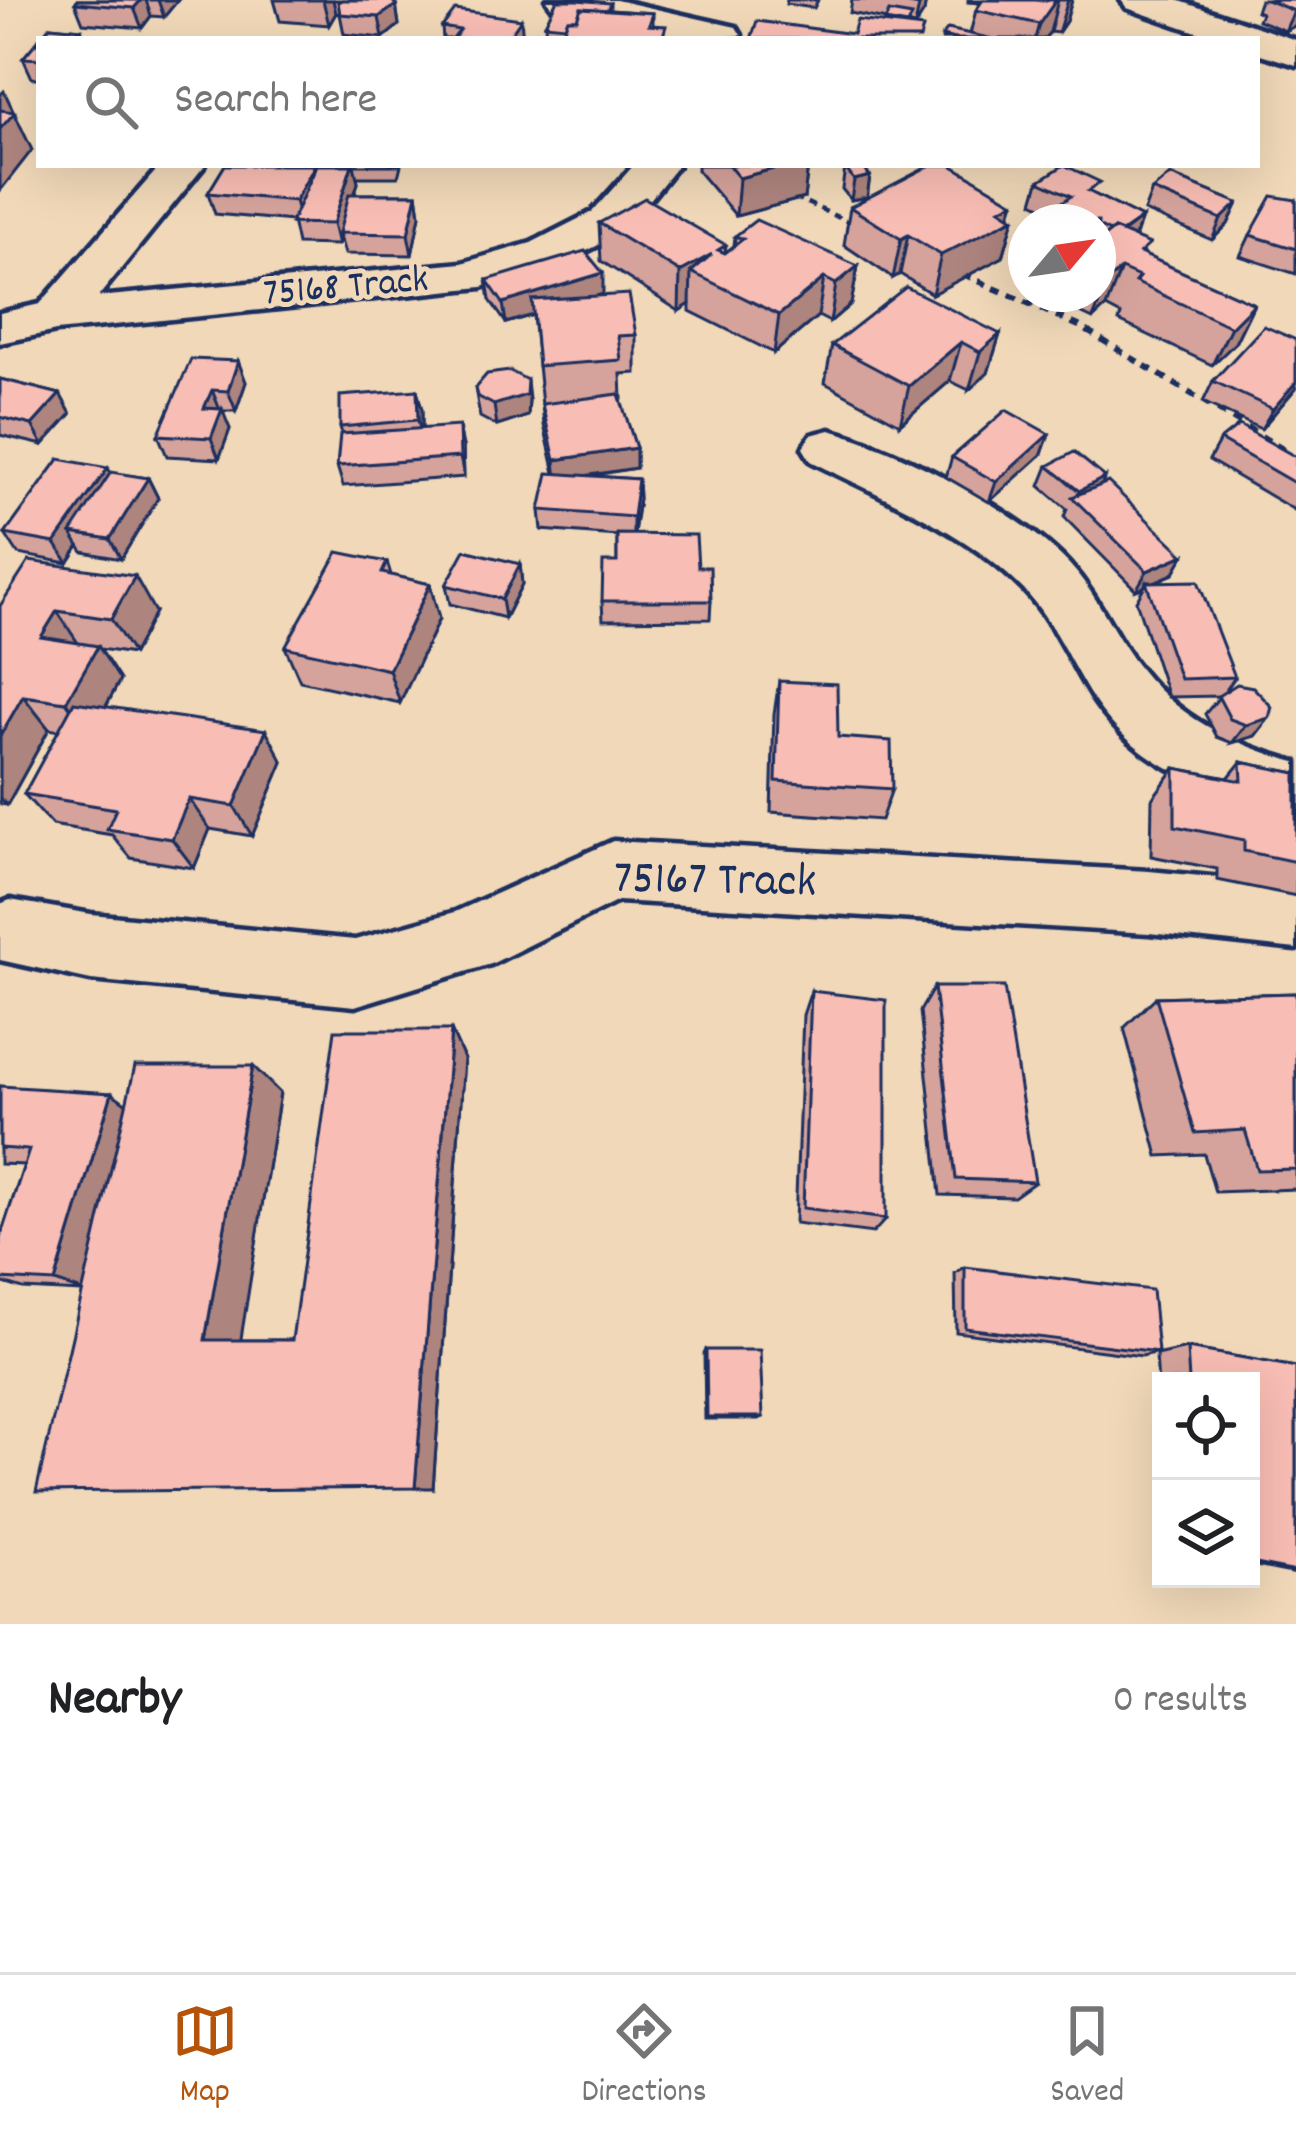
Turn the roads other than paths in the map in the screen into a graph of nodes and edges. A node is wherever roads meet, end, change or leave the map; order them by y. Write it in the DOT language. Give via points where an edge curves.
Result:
graph roads {
  1 [pos="566,0"];
  2 [pos="1140,0"];
  3 [pos="726,25"];
  4 [pos="1246,36"];
  5 [pos="1260,41"];
  6 [pos="1296,53"];
  7 [pos="181,168"];
  8 [pos="654,168"];
  9 [pos="56,316"];
  10 [pos="0,328"];
  11 [pos="830,448"];
  12 [pos="1296,790"];
  13 [pos="1296,917"];
  14 [pos="10,932"];
  1 -- 3 [label="street"];
  2 -- 4 [label="street"];
  5 -- 6 [label="street"];
  7 -- 9 [label="street"];
  8 -- 9 [label="street, 75168 Track" via="608,222 547,253 465,277"];
  9 -- 10 [label="street, 75168 Track"];
  11 -- 12 [label="street" via="950,508 1029,560 1064,595 1129,701 1178,745"];
  13 -- 14 [label="street, 75167 Track" via="613,871 466,941 355,973"];
}
